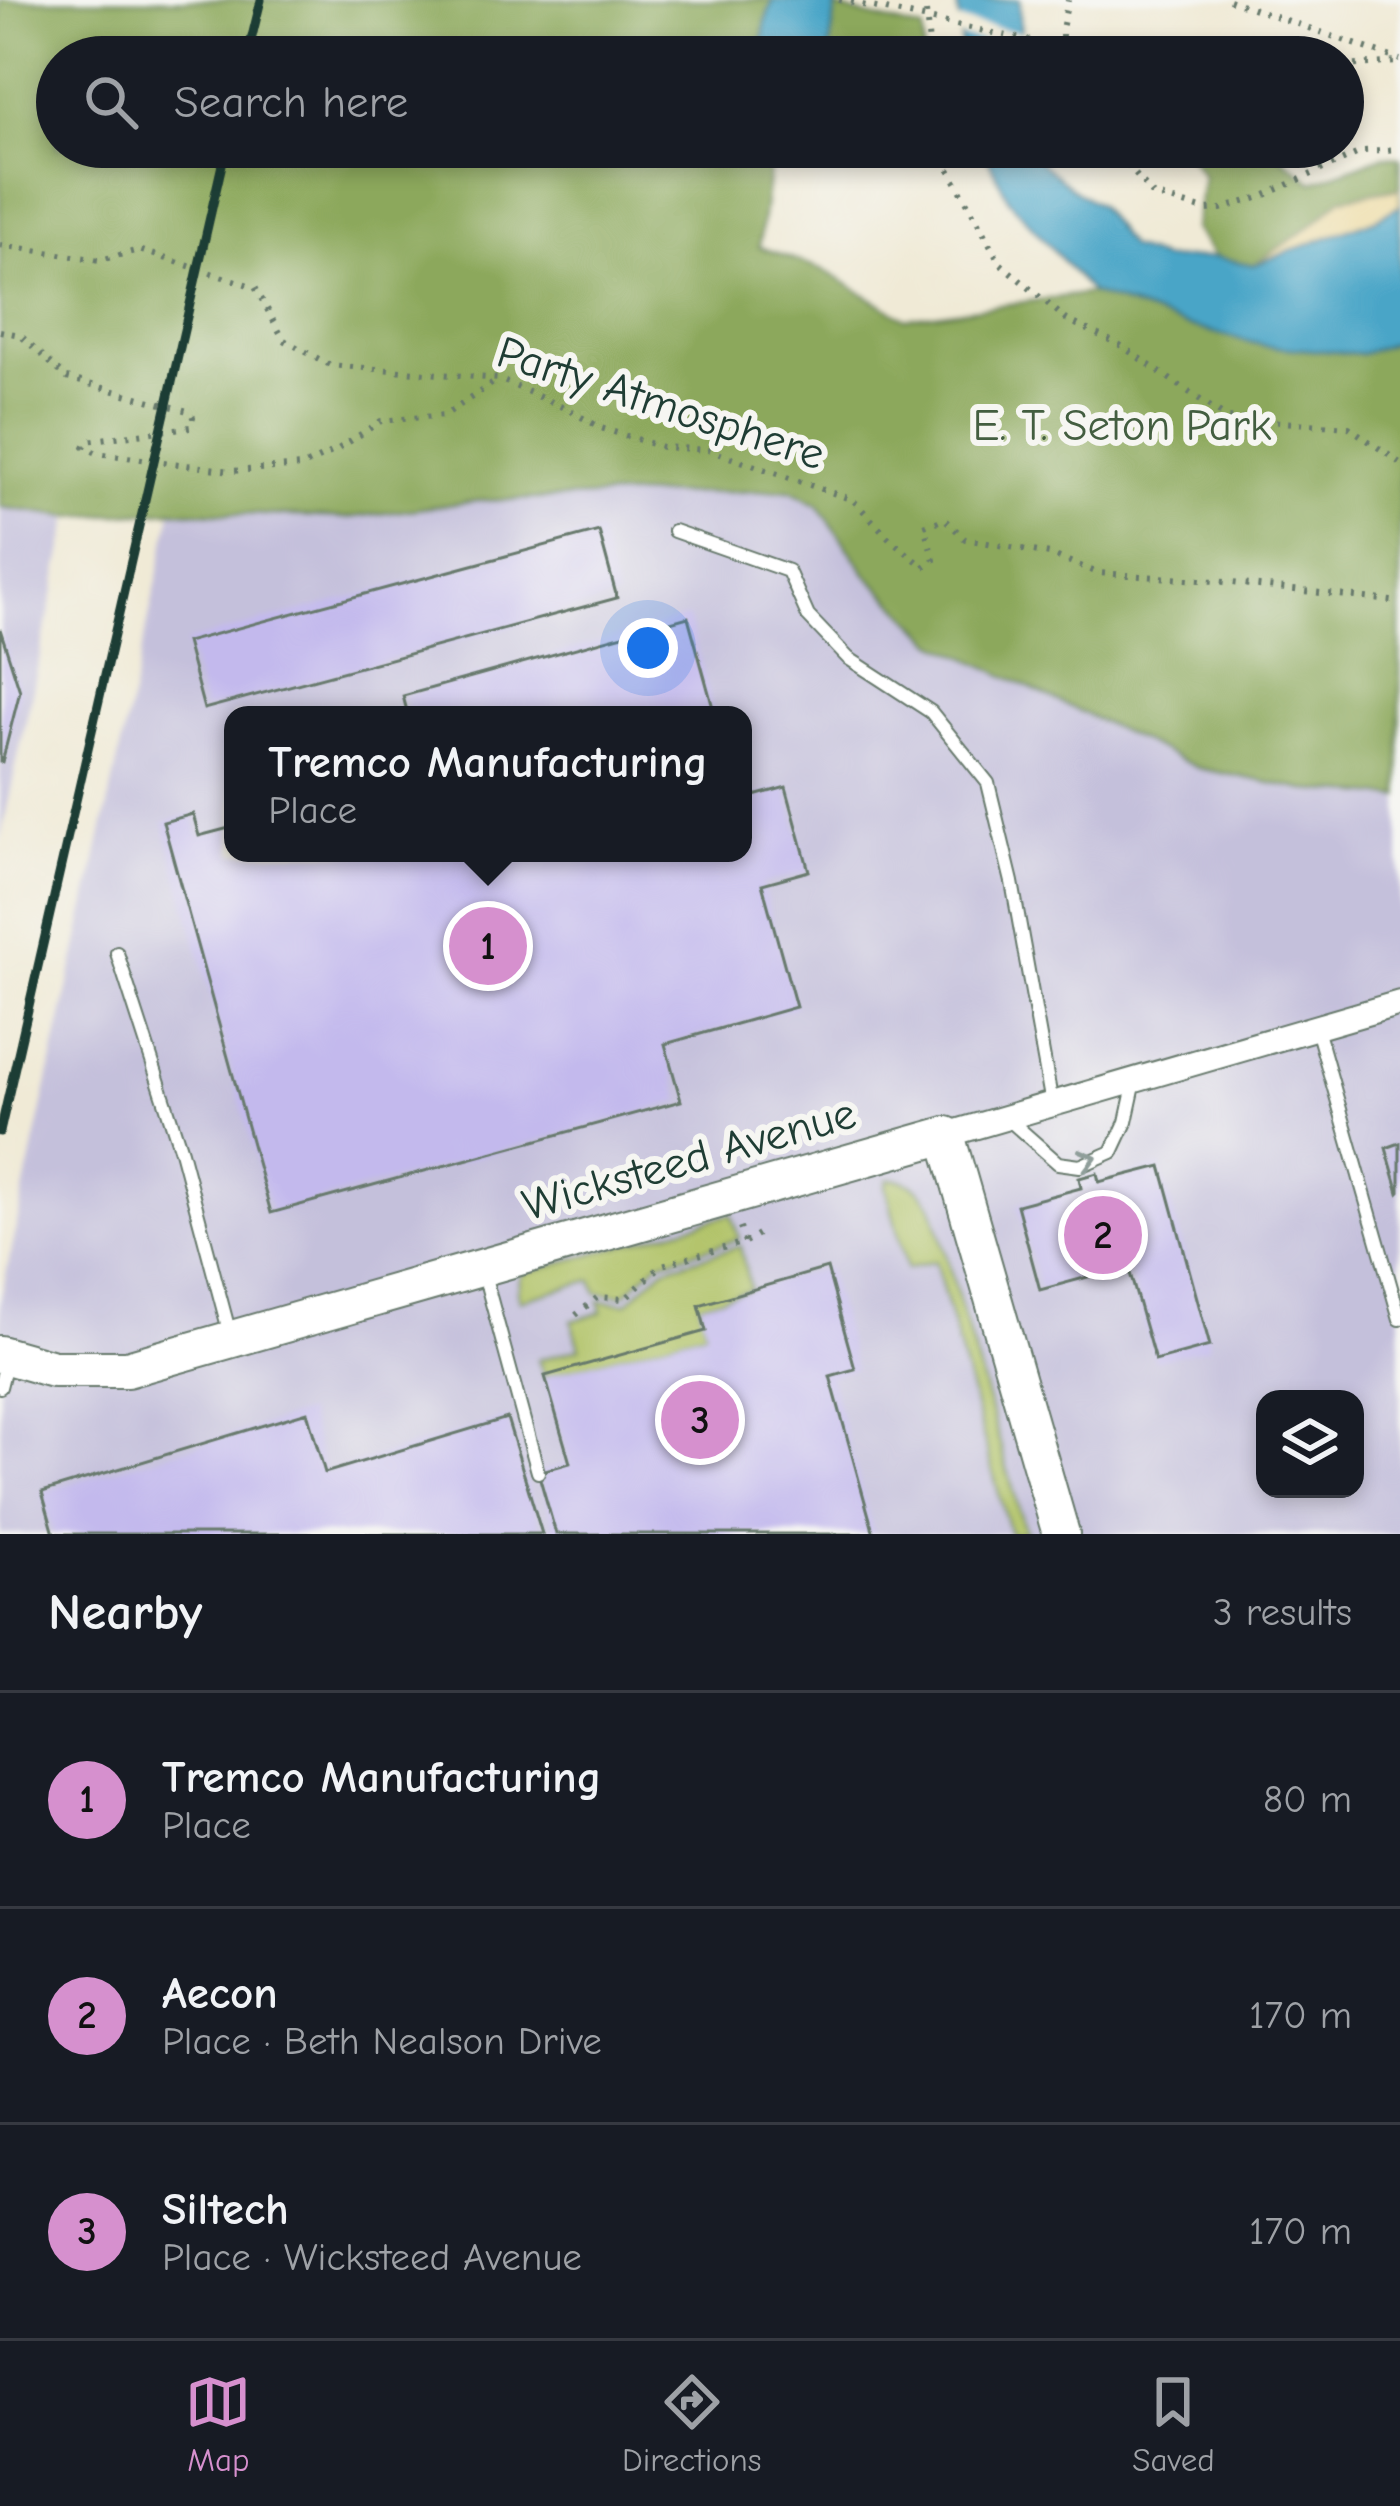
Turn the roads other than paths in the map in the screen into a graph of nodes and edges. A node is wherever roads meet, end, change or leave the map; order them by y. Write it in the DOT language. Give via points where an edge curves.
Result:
graph roads {
  1 [pos="674,531"];
  2 [pos="117,953"];
  3 [pos="1400,1003"];
  4 [pos="1317,1029"];
  5 [pos="1135,1081"];
  6 [pos="1052,1105"];
  7 [pos="1006,1118"];
  8 [pos="946,1135"];
  9 [pos="482,1268"];
  10 [pos="1400,1319"];
  11 [pos="231,1340"];
  12 [pos="3,1366"];
  13 [pos="538,1472"];
  14 [pos="1061,1534"];
  1 -- 6 [label="lane" via="788,571 808,616 848,658 931,712 988,783"];
  2 -- 11 [label="lane"];
  3 -- 4 [label="street, Wicksteed Avenue"];
  4 -- 5 [label="street, Wicksteed Avenue"];
  4 -- 10 [label="lane"];
  5 -- 6 [label="street, Wicksteed Avenue"];
  7 -- 5 [label="lane, one-way" via="1058,1163 1080,1166 1112,1152"];
  6 -- 7 [label="street, Wicksteed Avenue"];
  7 -- 8 [label="street, Wicksteed Avenue"];
  8 -- 9 [label="street, Wicksteed Avenue"];
  8 -- 14 [label="street"];
  9 -- 11 [label="street, Wicksteed Avenue"];
  9 -- 13 [label="lane"];
  11 -- 12 [label="street, Wicksteed Avenue" via="127,1369"];
}
